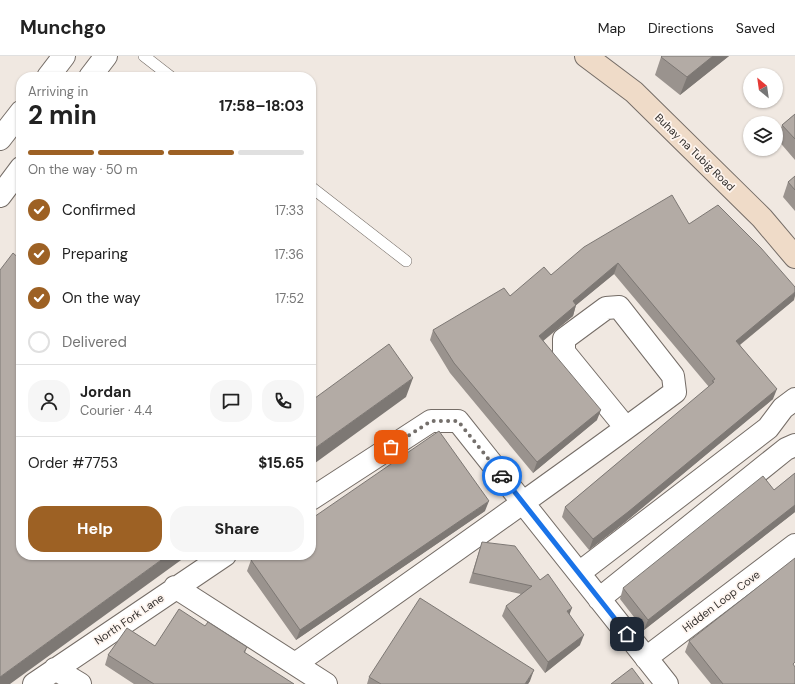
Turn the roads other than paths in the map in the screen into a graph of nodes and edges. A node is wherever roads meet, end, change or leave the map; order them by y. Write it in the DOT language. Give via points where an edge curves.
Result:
graph roads {
  1 [pos="64,56"];
  2 [pos="106,56"];
  3 [pos="144,56"];
  4 [pos="586,56"];
  5 [pos="52,72"];
  6 [pos="94,72"];
  7 [pos="165,72"];
  8 [pos="16,118"];
  9 [pos="0,139"];
  10 [pos="16,175"];
  11 [pos="316,191"];
  12 [pos="0,196"];
  13 [pos="795,257"];
  14 [pos="406,261"];
  15 [pos="795,399"];
  16 [pos="626,428"];
  17 [pos="795,445"];
  18 [pos="316,496"];
  19 [pos="523,503"];
  20 [pos="795,545"];
  21 [pos="217,560"];
  22 [pos="579,573"];
  23 [pos="176,587"];
  24 [pos="599,599"];
  25 [pos="646,658"];
  26 [pos="295,664"];
  27 [pos="55,668"];
  28 [pos="34,684"];
  29 [pos="80,684"];
  30 [pos="326,684"];
  31 [pos="667,684"];
  1 -- 5 [label="street"];
  2 -- 6 [label="street"];
  3 -- 7 [label="lane"];
  4 -- 13 [label="main road, Buhay na Tubig Road" via="645,102 762,218"];
  8 -- 9 [label="street"];
  10 -- 12 [label="street"];
  11 -- 14 [label="lane"];
  15 -- 22 [label="street" via="783,408 768,428"];
  16 -- 16 [label="street" via="675,392 673,376 619,307 606,308 564,339 564,352"];
  16 -- 19 [label="street"];
  17 -- 24 [label="street"];
  18 -- 19 [label="street" via="431,421 458,421"];
  19 -- 22 [label="street"];
  19 -- 26 [label="street"];
  20 -- 25 [label="street, Hidden Loop Cove"];
  21 -- 23 [label="street, North Fork Lane"];
  22 -- 24 [label="street"];
  23 -- 26 [label="street"];
  23 -- 27 [label="street, North Fork Lane"];
  24 -- 25 [label="street"];
  25 -- 31 [label="street"];
  26 -- 30 [label="street"];
  27 -- 28 [label="street, North Fork Lane"];
  27 -- 29 [label="street"];
}
